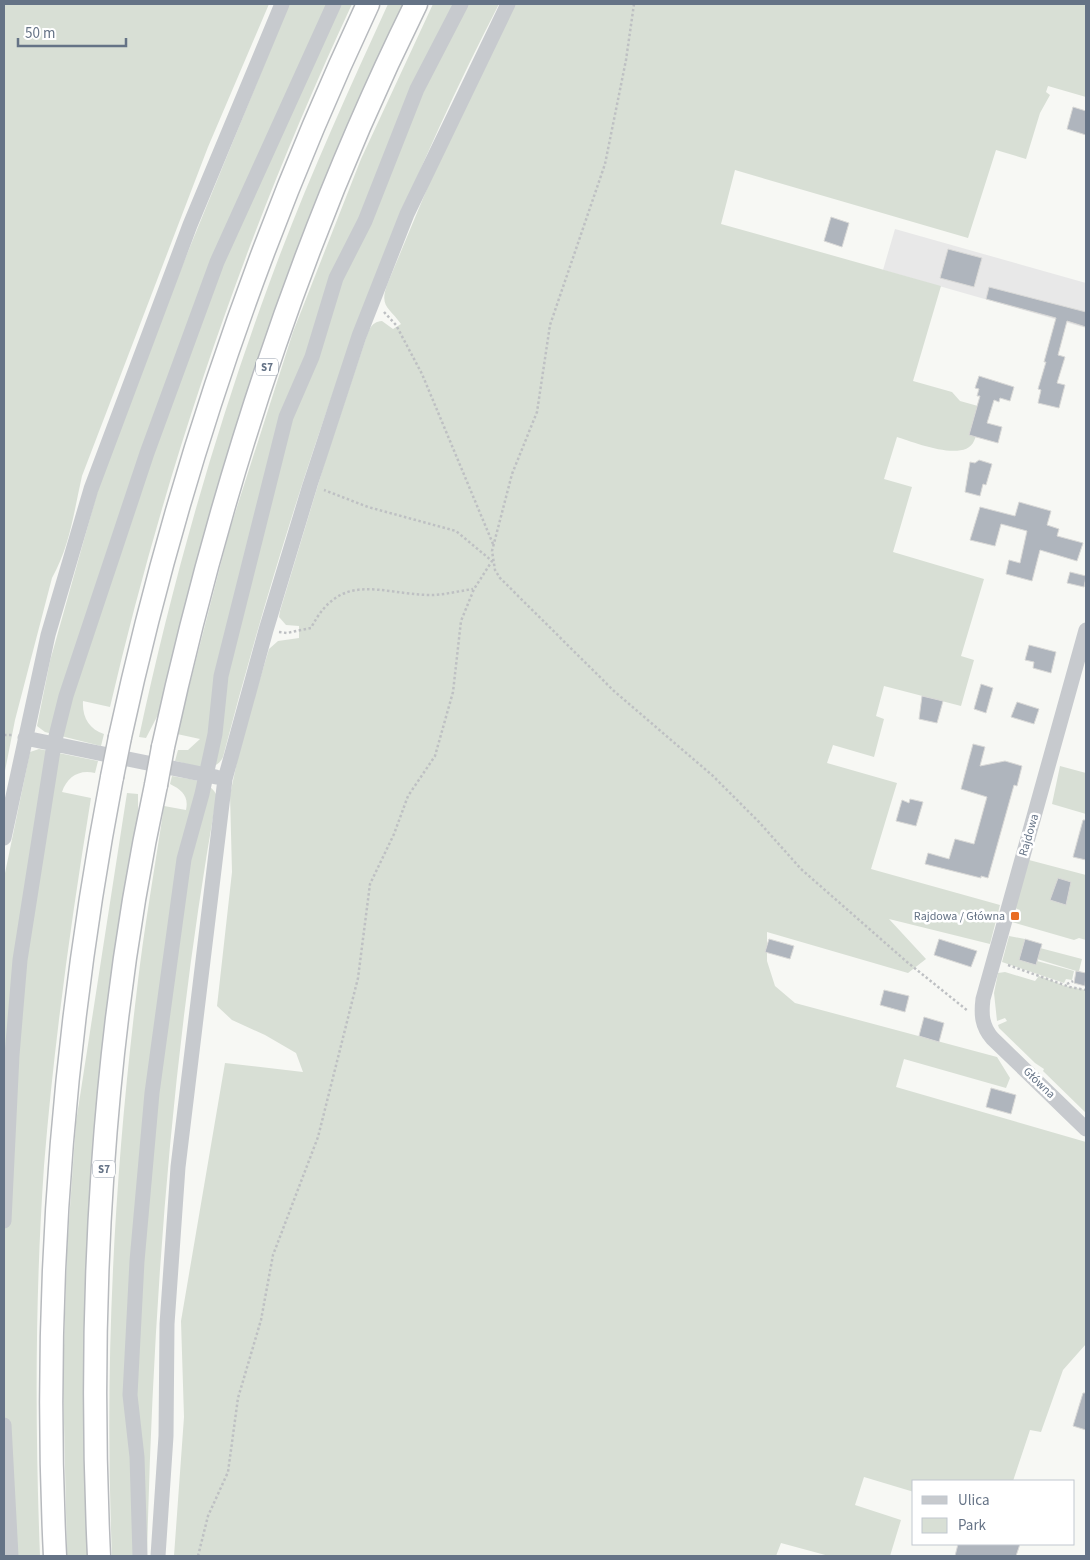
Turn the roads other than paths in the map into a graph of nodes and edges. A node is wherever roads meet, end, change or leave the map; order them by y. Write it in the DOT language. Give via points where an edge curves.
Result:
graph roads {
  1 [pos="282,4"];
  2 [pos="334,4"];
  3 [pos="368,4"];
  4 [pos="416,4"];
  5 [pos="461,4"];
  6 [pos="508,4"];
  7 [pos="1086,630"];
  8 [pos="26,738"];
  9 [pos="54,744"];
  10 [pos="206,775"];
  11 [pos="224,779"];
  12 [pos="4,838"];
  13 [pos="992,1038"];
  14 [pos="1086,1129"];
  15 [pos="4,1221"];
  16 [pos="4,1425"];
  17 [pos="11,1556"];
  18 [pos="55,1556"];
  19 [pos="99,1556"];
  20 [pos="140,1556"];
  21 [pos="158,1556"];
  1 -- 8 [label="street" via="194,216 103,453 51,625"];
  2 -- 9 [label="street" via="221,254 193,324 117,541 66,696"];
  3 -- 18 [label="highway, bridge" via="303,148 229,342 169,535 120,737 79,979 59,1182 52,1367"];
  4 -- 19 [label="highway, S7, bridge" via="334,186 275,342 212,546 163,747 125,965 102,1199 95,1377"];
  5 -- 10 [label="street" via="417,90 365,221 336,278 312,357 286,417 221,676 215,734"];
  6 -- 11 [label="street" via="407,214 370,306 332,412"];
  7 -- 13 [label="street, Rajdowa" via="982,1014 983,1024"];
  8 -- 9 [label="street"];
  8 -- 12 [label="street"];
  9 -- 10 [label="street"];
  9 -- 15 [label="street" via="20,960"];
  10 -- 11 [label="street"];
  10 -- 20 [label="street" via="184,859 177,902 152,1092 137,1261 130,1395 137,1457"];
  11 -- 21 [label="street" via="178,1167 166,1324 166,1436"];
  13 -- 14 [label="street, Główna"];
  16 -- 17 [label="street"];
}
